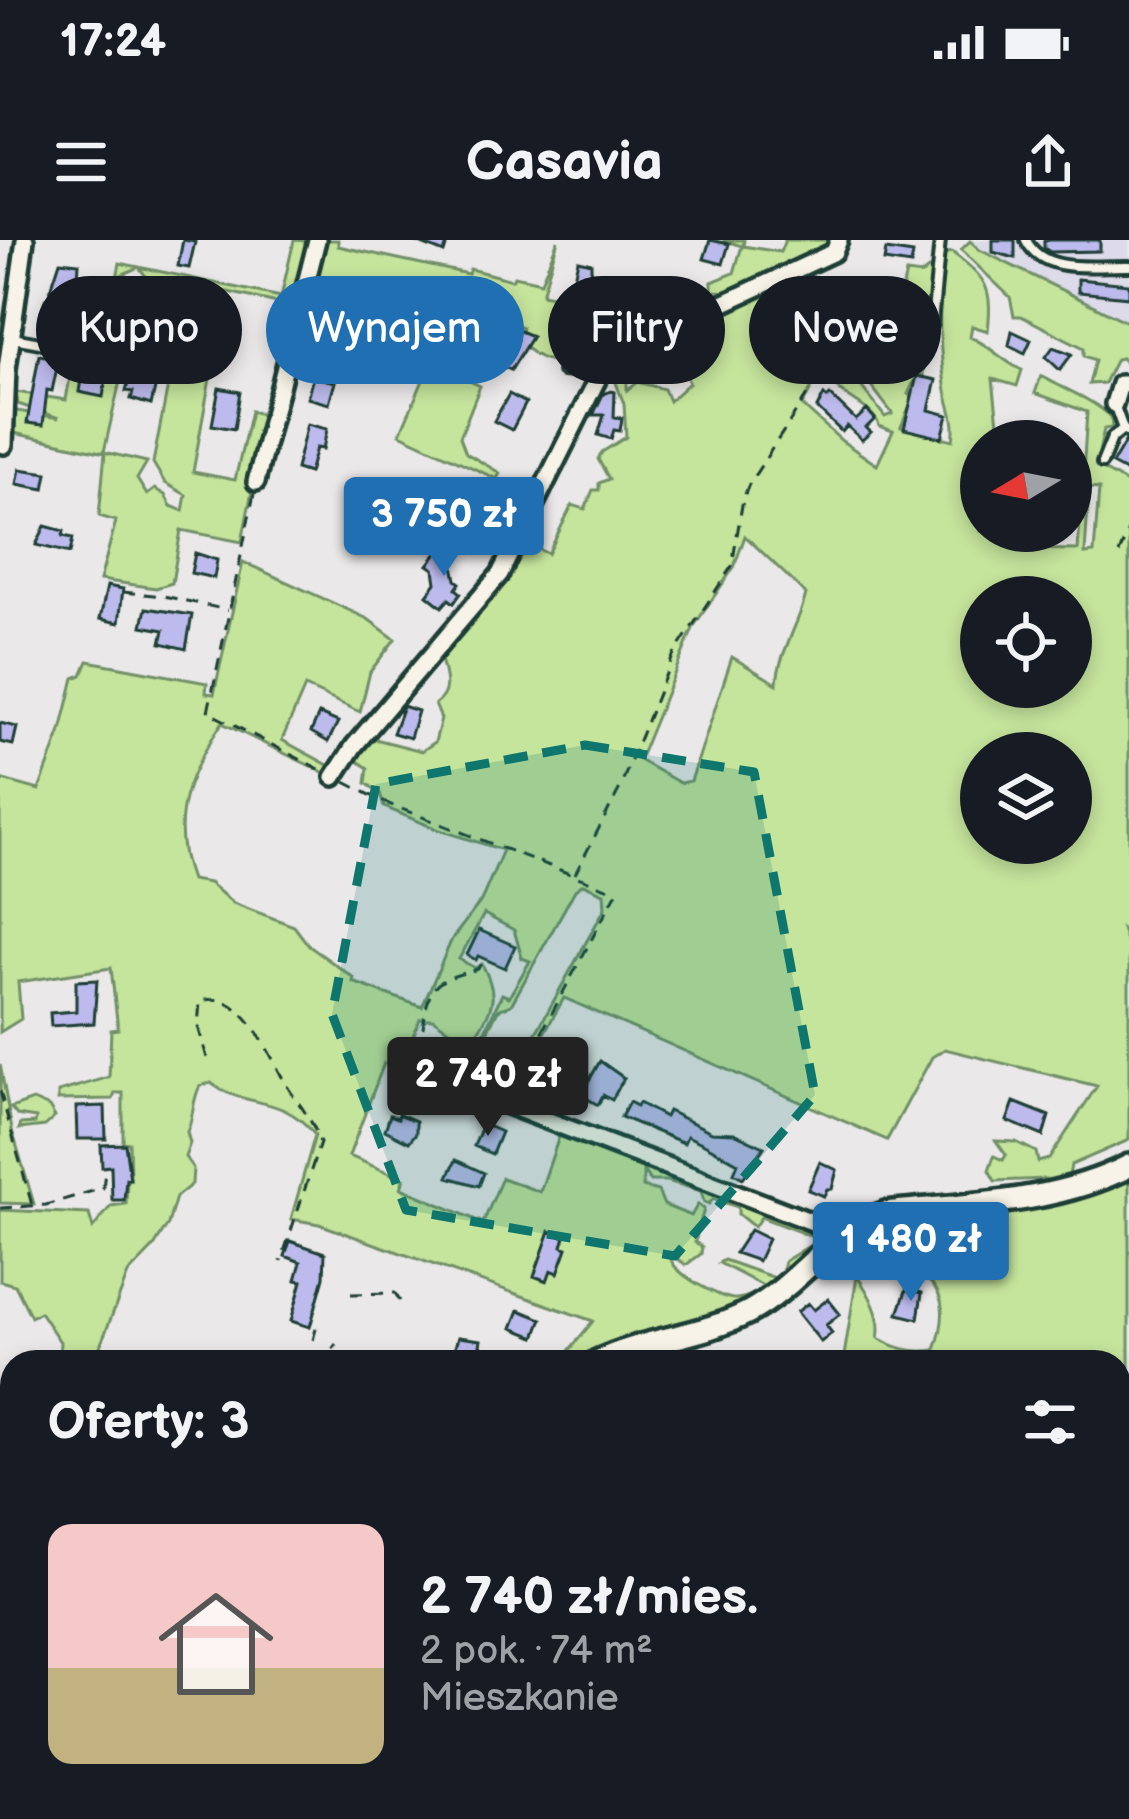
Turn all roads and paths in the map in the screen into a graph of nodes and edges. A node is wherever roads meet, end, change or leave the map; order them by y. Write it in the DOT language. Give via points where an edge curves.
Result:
graph roads {
  1 [pos="25,240"];
  2 [pos="317,240"];
  3 [pos="839,240"];
  4 [pos="940,240"];
  5 [pos="1026,240"];
  6 [pos="1129,266"];
  7 [pos="937,276"];
  8 [pos="725,303"];
  9 [pos="12,338"];
  10 [pos="36,342"];
  11 [pos="598,384"];
  12 [pos="1129,385"];
  13 [pos="809,392"];
  14 [pos="1114,404"];
  15 [pos="1126,431"];
  16 [pos="4,446"];
  17 [pos="1102,463"];
  18 [pos="256,482"];
  19 [pos="1129,528"];
  20 [pos="1119,554"];
  21 [pos="123,592"];
  22 [pos="229,610"];
  23 [pos="334,777"];
  24 [pos="574,876"];
  25 [pos="482,962"];
  26 [pos="423,1028"];
  27 [pos="207,1058"];
  28 [pos="442,1080"];
  29 [pos="0,1090"];
  30 [pos="503,1103"];
  31 [pos="1129,1166"];
  32 [pos="105,1171"];
  33 [pos="33,1207"];
  34 [pos="0,1208"];
  35 [pos="832,1243"];
  36 [pos="281,1261"];
  37 [pos="351,1294"];
  38 [pos="400,1301"];
  39 [pos="316,1325"];
  40 [pos="313,1340"];
  41 [pos="336,1343"];
  42 [pos="331,1350"];
  43 [pos="634,1350"];
  1 -- 9 [label="street"];
  2 -- 18 [label="street"];
  3 -- 8 [label="street" via="834,252"];
  4 -- 7 [label="lane"];
  5 -- 6 [label="lane" via="1047,263"];
  9 -- 10 [label="lane"];
  9 -- 16 [label="street"];
  11 -- 23 [label="street" via="500,574"];
  12 -- 14 [label="street" via="1120,384"];
  13 -- 24 [label="path" via="749,484 732,566 674,654"];
  14 -- 15 [label="lane"];
  15 -- 17 [label="lane" via="1112,438"];
  18 -- 22 [label="path"];
  19 -- 20 [label="path"];
  21 -- 22 [label="path"];
  22 -- 23 [label="path" via="208,712"];
  23 -- 24 [label="path"];
  24 -- 30 [label="path" via="617,892"];
  25 -- 26 [label="path" via="440,981"];
  27 -- 36 [label="path" via="197,1010 210,998 241,1013 264,1039 315,1125 320,1143"];
  28 -- 30 [label="street"];
  29 -- 33 [label="path"];
  30 -- 35 [label="street" via="815,1223"];
  31 -- 35 [label="street" via="1053,1194 886,1213"];
  32 -- 33 [label="path" via="104,1188"];
  33 -- 34 [label="path"];
  35 -- 43 [label="street" via="744,1314"];
  37 -- 38 [label="path" via="395,1293"];
  39 -- 40 [label="path"];
  41 -- 42 [label="path"];
}
